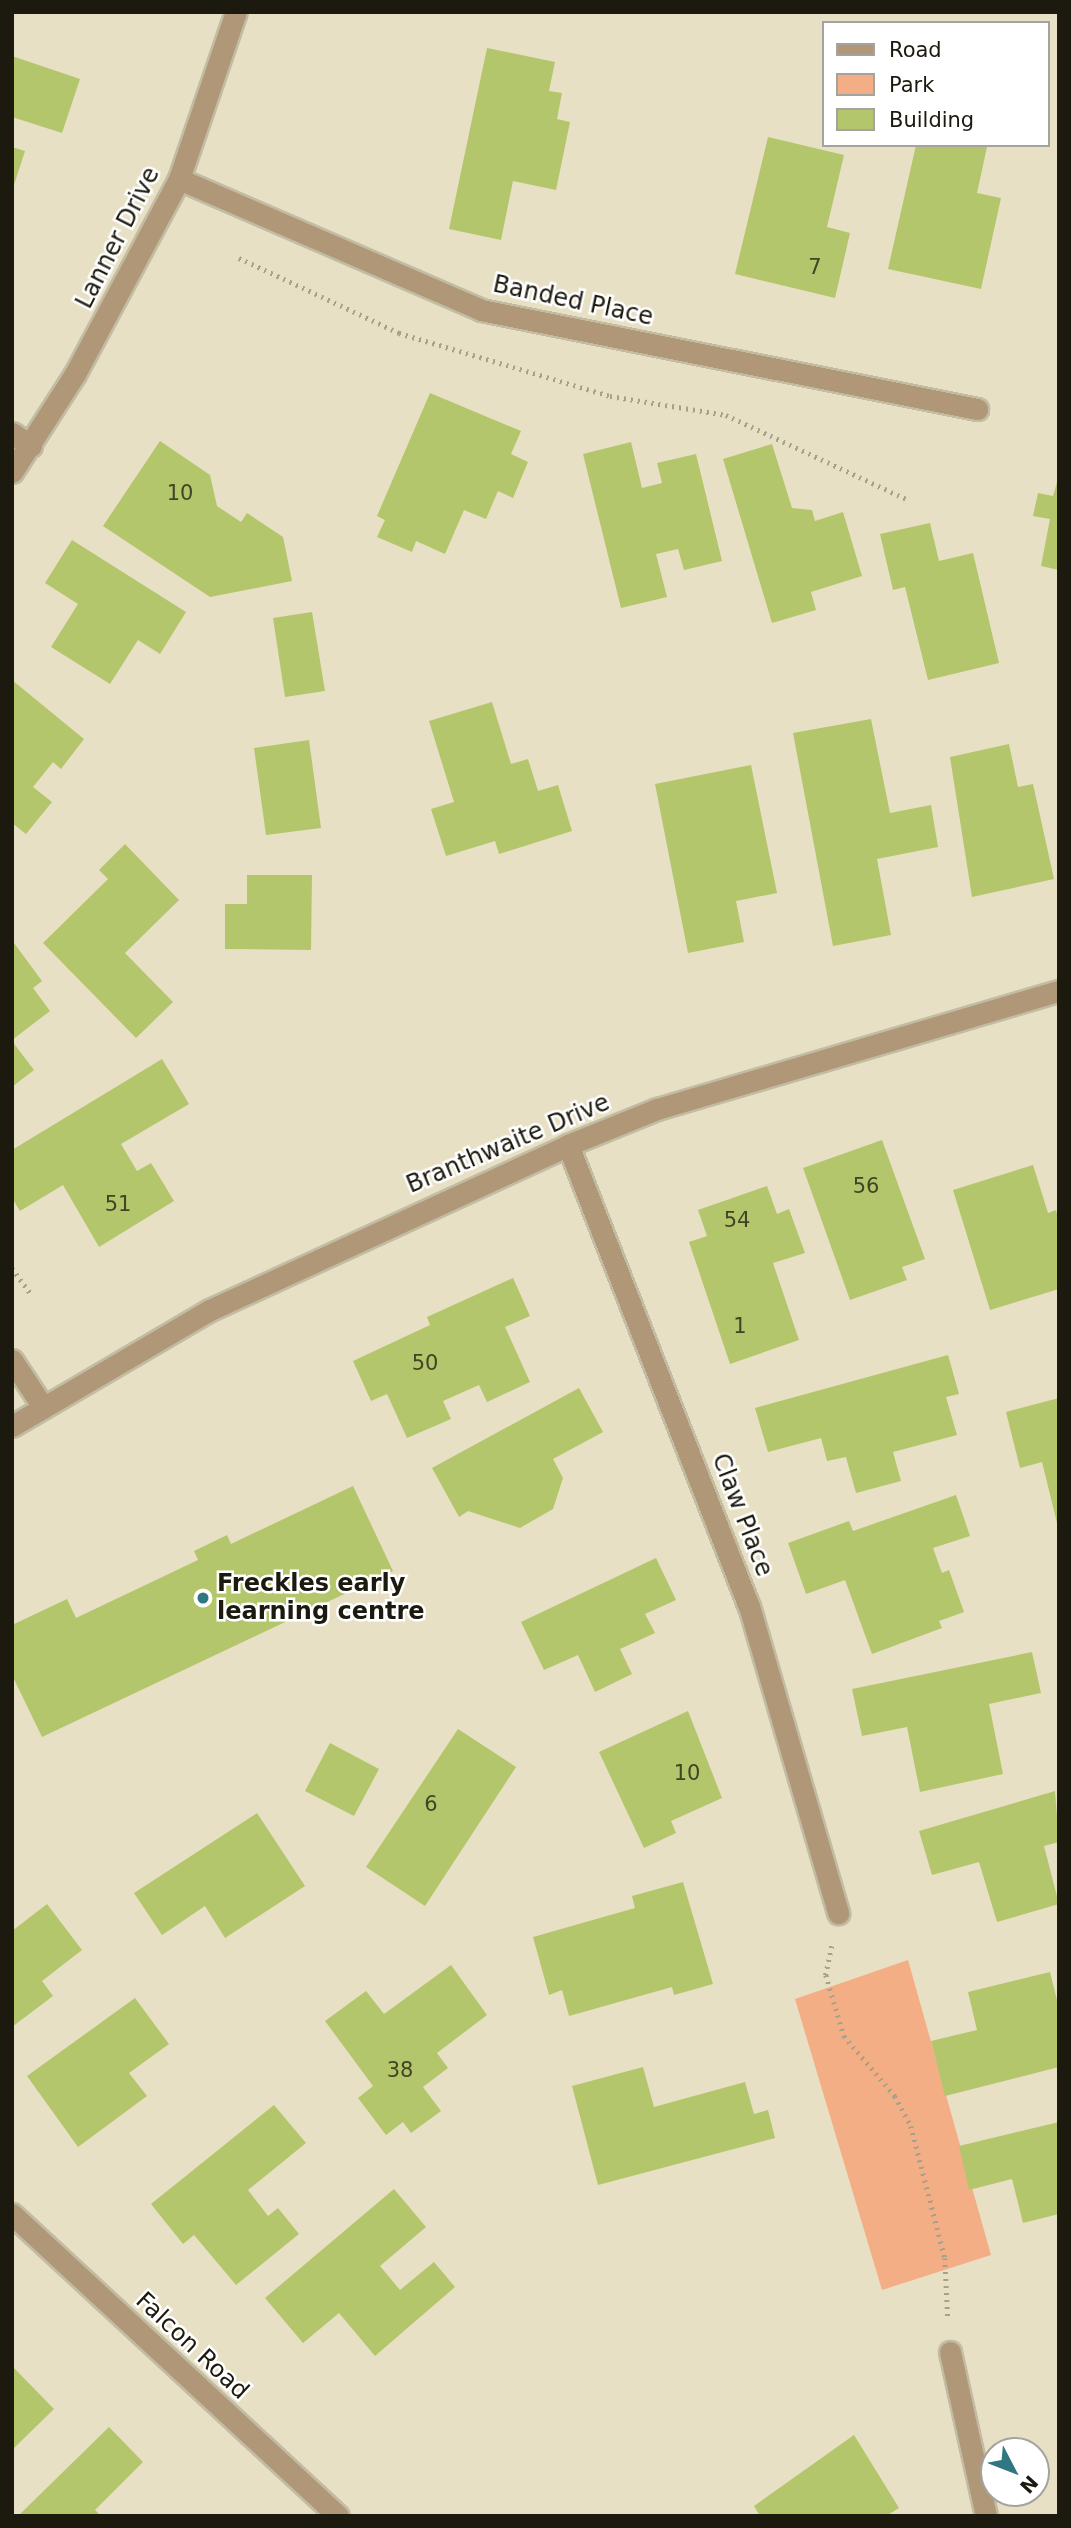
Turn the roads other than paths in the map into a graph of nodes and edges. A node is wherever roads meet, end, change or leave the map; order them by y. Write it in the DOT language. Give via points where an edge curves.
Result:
graph roads {
  1 [pos="236,12"];
  2 [pos="179,179"];
  3 [pos="977,409"];
  4 [pos="12,433"];
  5 [pos="31,446"];
  6 [pos="12,472"];
  7 [pos="1059,991"];
  8 [pos="568,1145"];
  9 [pos="12,1360"];
  10 [pos="43,1407"];
  11 [pos="12,1426"];
  12 [pos="838,1913"];
  13 [pos="12,2214"];
  14 [pos="950,2352"];
  15 [pos="338,2516"];
  16 [pos="986,2516"];
  1 -- 2 [label="street, Lanner Drive"];
  2 -- 3 [label="street, Banded Place" via="481,310"];
  2 -- 5 [label="street, Lanner Drive"];
  4 -- 5 [label="street"];
  5 -- 6 [label="street, Lanner Drive"];
  7 -- 8 [label="street, Branthwaite Drive" via="657,1109"];
  8 -- 10 [label="street, Branthwaite Drive" via="210,1310"];
  8 -- 12 [label="street, Claw Place" via="749,1606"];
  9 -- 10 [label="street"];
  10 -- 11 [label="street, Branthwaite Drive"];
  13 -- 15 [label="street, Falcon Road"];
  14 -- 16 [label="street"];
}
